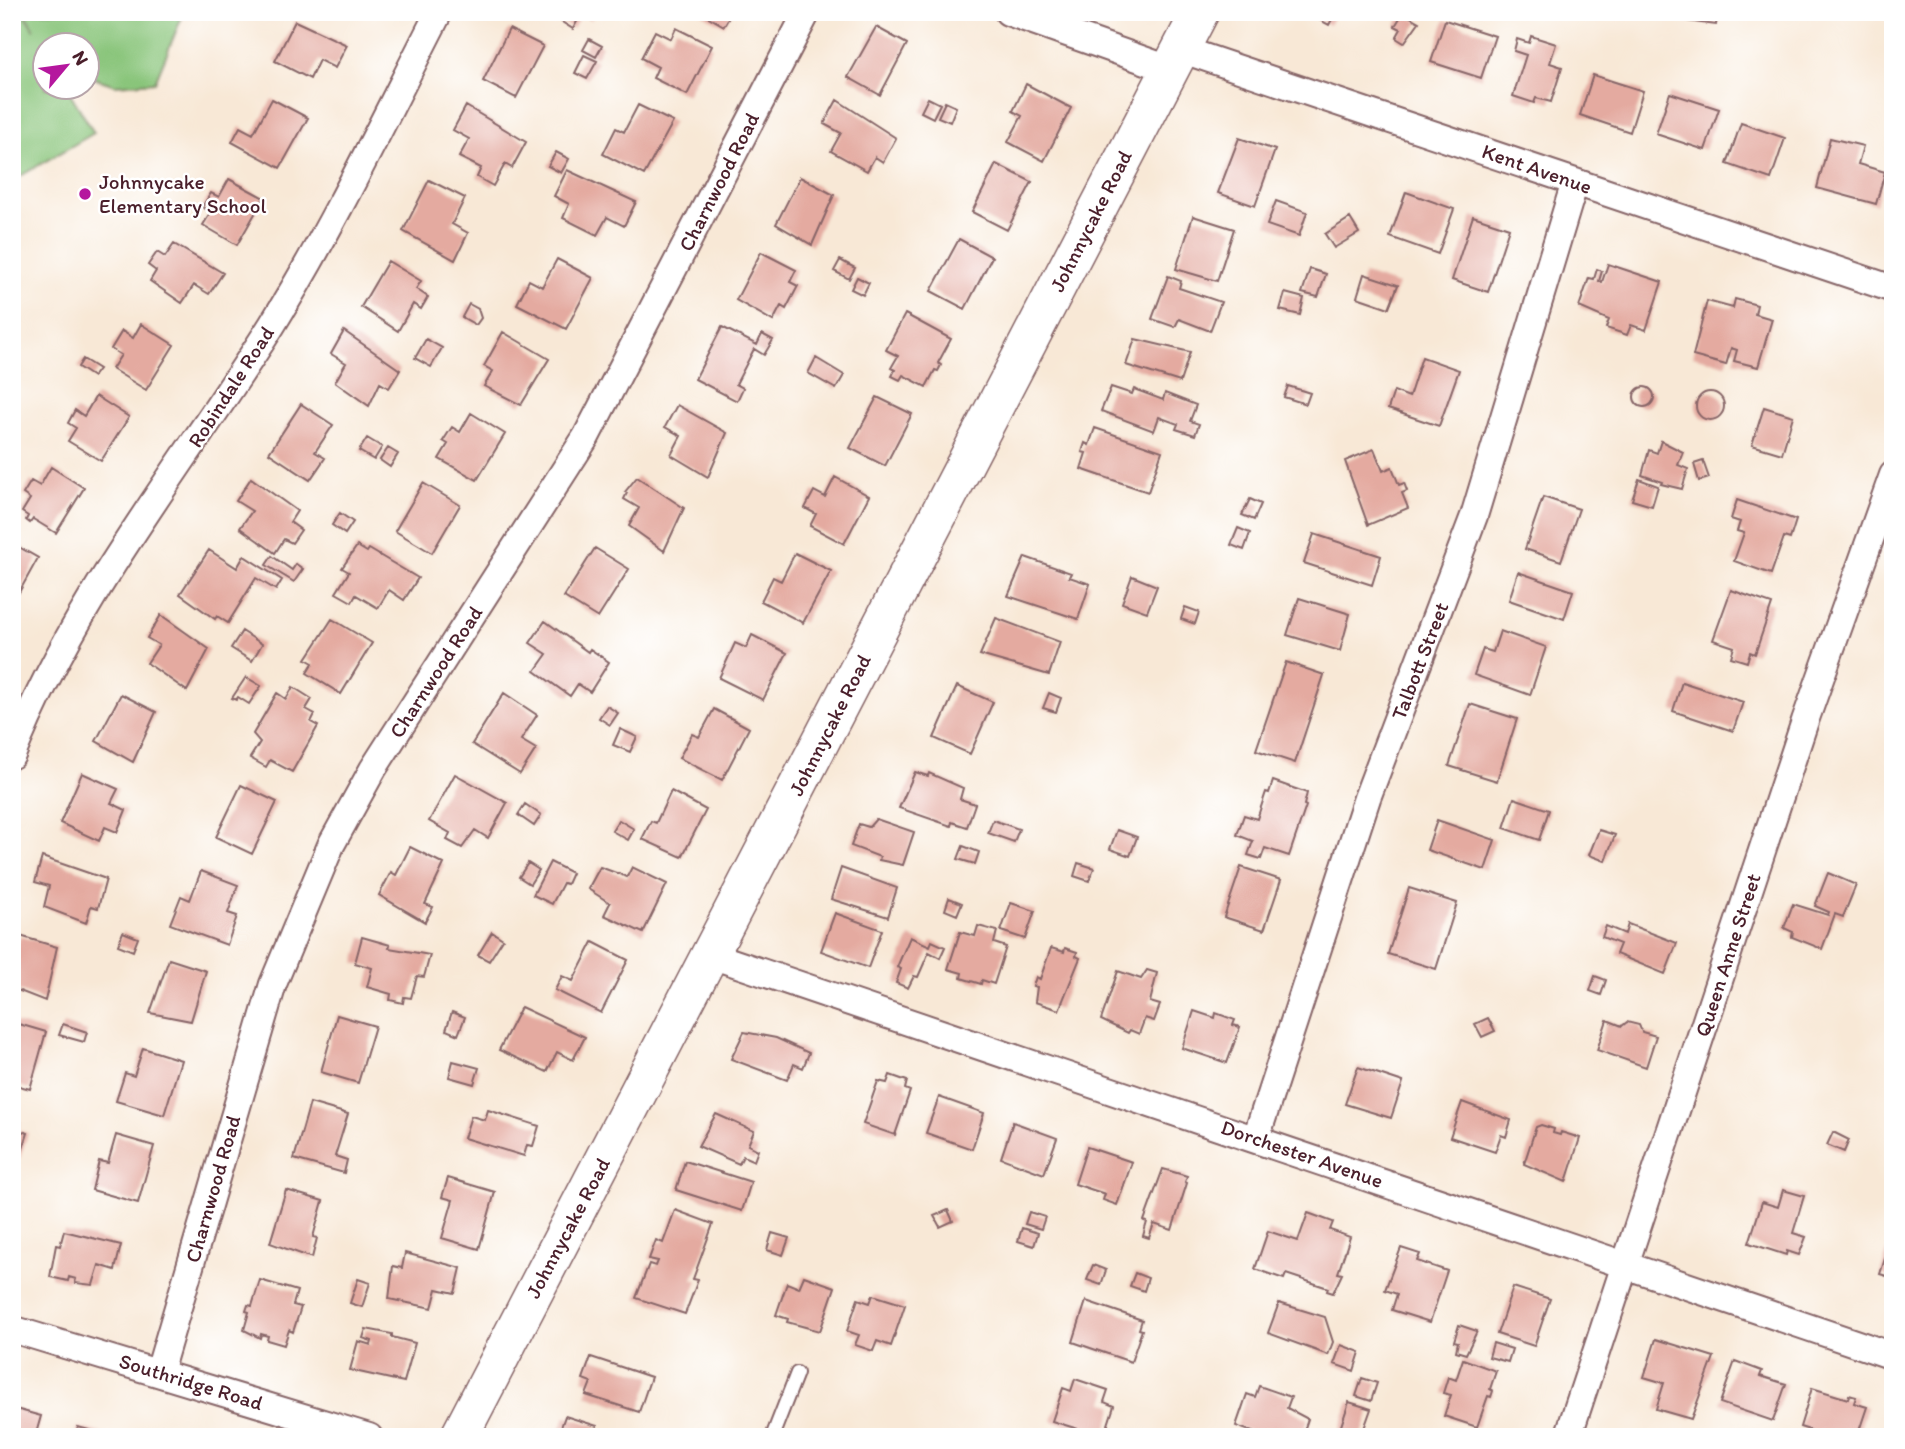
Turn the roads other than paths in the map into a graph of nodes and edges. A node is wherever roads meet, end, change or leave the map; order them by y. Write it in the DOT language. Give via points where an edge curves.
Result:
graph roads {
  1 [pos="439,12"];
  2 [pos="807,12"];
  3 [pos="1008,12"];
  4 [pos="1200,12"];
  5 [pos="1175,59"];
  6 [pos="1575,182"];
  7 [pos="1893,289"];
  8 [pos="1893,475"];
  9 [pos="12,755"];
  10 [pos="711,955"];
  11 [pos="1256,1138"];
  12 [pos="1625,1266"];
  13 [pos="12,1329"];
  14 [pos="1893,1356"];
  15 [pos="159,1372"];
  16 [pos="797,1373"];
  17 [pos="369,1437"];
  18 [pos="459,1437"];
  19 [pos="772,1437"];
  20 [pos="1568,1437"];
  1 -- 9 [label="street, Robindale Road" via="326,232 259,345 106,576"];
  2 -- 15 [label="street, Charnwood Road" via="586,437 373,769 331,845 273,984"];
  3 -- 5 [label="street, Kent Avenue"];
  4 -- 5 [label="main road, Johnnycake Road"];
  5 -- 6 [label="street, Kent Avenue"];
  5 -- 10 [label="main road, Johnnycake Road"];
  6 -- 7 [label="street, Kent Avenue"];
  6 -- 11 [label="street, Talbott Street" via="1474,516 1367,798"];
  8 -- 12 [label="street, Queen Anne Street" via="1805,721"];
  10 -- 11 [label="street, Dorchester Avenue"];
  10 -- 18 [label="main road, Johnnycake Road"];
  11 -- 12 [label="street, Dorchester Avenue"];
  12 -- 14 [label="street, Dorchester Avenue"];
  12 -- 20 [label="street, Queen Anne Street"];
  13 -- 15 [label="street, Southridge Road"];
  15 -- 17 [label="street, Southridge Road"];
  16 -- 19 [label="lane"];
}
